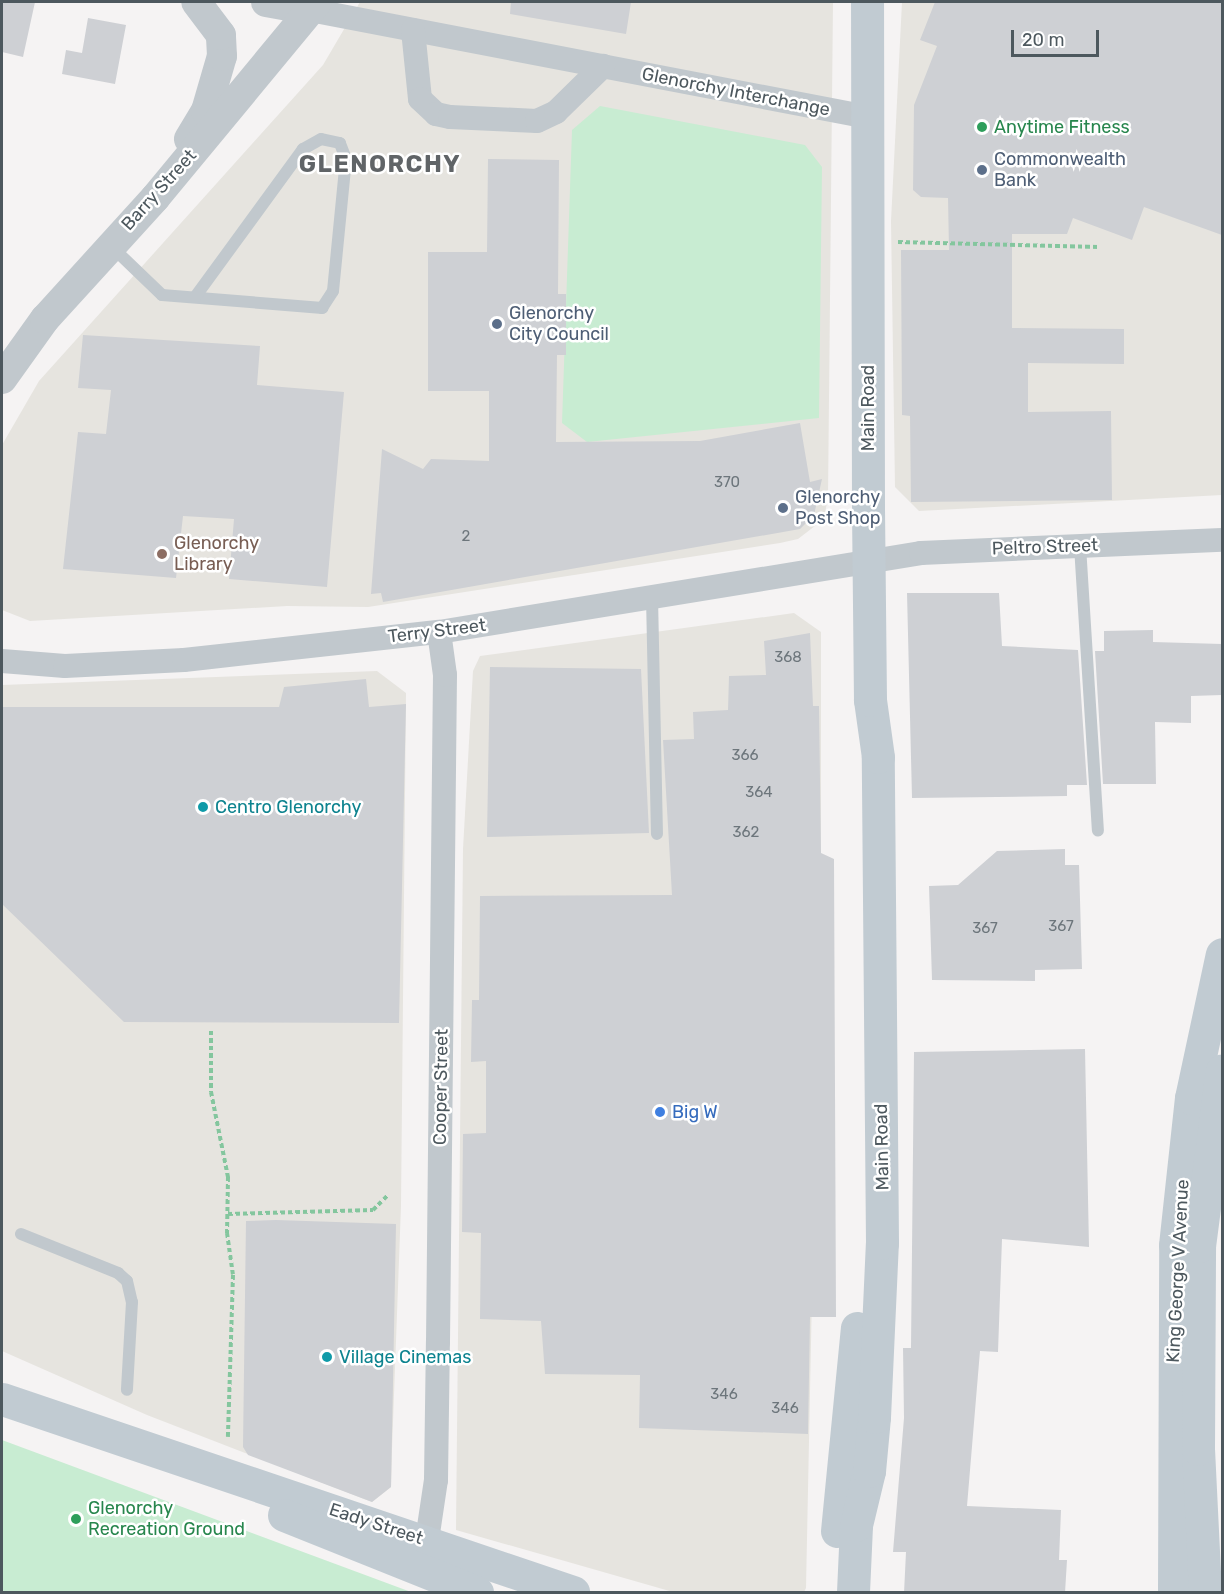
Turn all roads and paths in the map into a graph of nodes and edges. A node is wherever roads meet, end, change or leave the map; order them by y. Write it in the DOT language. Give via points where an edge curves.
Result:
graph roads {
  1 [pos="196,2"];
  2 [pos="266,2"];
  3 [pos="867,2"];
  4 [pos="887,2"];
  5 [pos="313,6"];
  6 [pos="413,30"];
  7 [pos="603,66"];
  8 [pos="868,117"];
  9 [pos="155,198"];
  10 [pos="868,238"];
  11 [pos="110,244"];
  12 [pos="1099,247"];
  13 [pos="195,297"];
  14 [pos="2,377"];
  15 [pos="1222,540"];
  16 [pos="1080,546"];
  17 [pos="868,563"];
  18 [pos="652,597"];
  19 [pos="439,632"];
  20 [pos="2,661"];
  21 [pos="870,700"];
  22 [pos="1098,830"];
  23 [pos="657,834"];
  24 [pos="1222,954"];
  25 [pos="211,1031"];
  26 [pos="1222,1070"];
  27 [pos="387,1196"];
  28 [pos="228,1214"];
  29 [pos="21,1234"];
  30 [pos="127,1390"];
  31 [pos="2,1399"];
  32 [pos="228,1437"];
  33 [pos="177,1462"];
  34 [pos="869,1471"];
  35 [pos="427,1540"];
  36 [pos="477,1593"];
  37 [pos="573,1593"];
  38 [pos="834,1593"];
  39 [pos="853,1593"];
  40 [pos="867,1593"];
  41 [pos="1174,1593"];
  42 [pos="1205,1593"];
  1 -- 9 [label="street" via="221,35 222,56 206,111"];
  2 -- 5 [label="street"];
  3 -- 8 [label="main road, Main Road"];
  4 -- 8 [label="main road, Main Road" via="883,72"];
  5 -- 6 [label="street, Glenorchy Interchange"];
  5 -- 9 [label="street, Barry Street"];
  6 -- 7 [label="street, Glenorchy Interchange"];
  6 -- 7 [label="street" via="420,99 436,114 450,117 537,122 556,112"];
  7 -- 8 [label="street, Glenorchy Interchange"];
  8 -- 10 [label="main road, Main Road"];
  9 -- 11 [label="street, Barry Street"];
  10 -- 12 [label="path"];
  10 -- 17 [label="main road, Main Road"];
  11 -- 13 [label="lane" via="162,295"];
  11 -- 14 [label="street, Barry Street"];
  13 -- 13 [label="lane" via="303,150 321,139 340,143 346,159 333,291 327,304 315,310"];
  15 -- 16 [label="street, Peltro Street"];
  16 -- 17 [label="street, Peltro Street" via="921,553"];
  16 -- 22 [label="lane"];
  17 -- 18 [label="street, Terry Street"];
  17 -- 21 [label="main road, Main Road"];
  18 -- 19 [label="street, Terry Street"];
  18 -- 23 [label="lane"];
  19 -- 20 [label="street, Terry Street" via="125,664"];
  19 -- 35 [label="street, Cooper Street" via="445,675 438,1342 436,1480"];
  21 -- 34 [label="main road, Main Road" via="878,758 882,1243"];
  21 -- 38 [label="main road, Main Road" via="860,765 861,1242"];
  24 -- 41 [label="main road, King George V Avenue" via="1191,1098 1175,1245"];
  25 -- 28 [label="path" via="211,1092 222,1137"];
  26 -- 42 [label="main road, King George V Avenue" via="1199,1246 1198,1449"];
  27 -- 28 [label="path" via="373,1210"];
  28 -- 32 [label="path" via="233,1275"];
  29 -- 30 [label="lane" via="118,1273 126,1281 132,1302"];
  31 -- 33 [label="main road, Eady Street"];
  33 -- 35 [label="main road, Eady Street"];
  33 -- 36 [label="main road, Eady Street" via="287,1517"];
  34 -- 39 [label="main road, Main Road" via="856,1525"];
  34 -- 40 [label="main road"];
  35 -- 37 [label="main road, Eady Street"];
}
